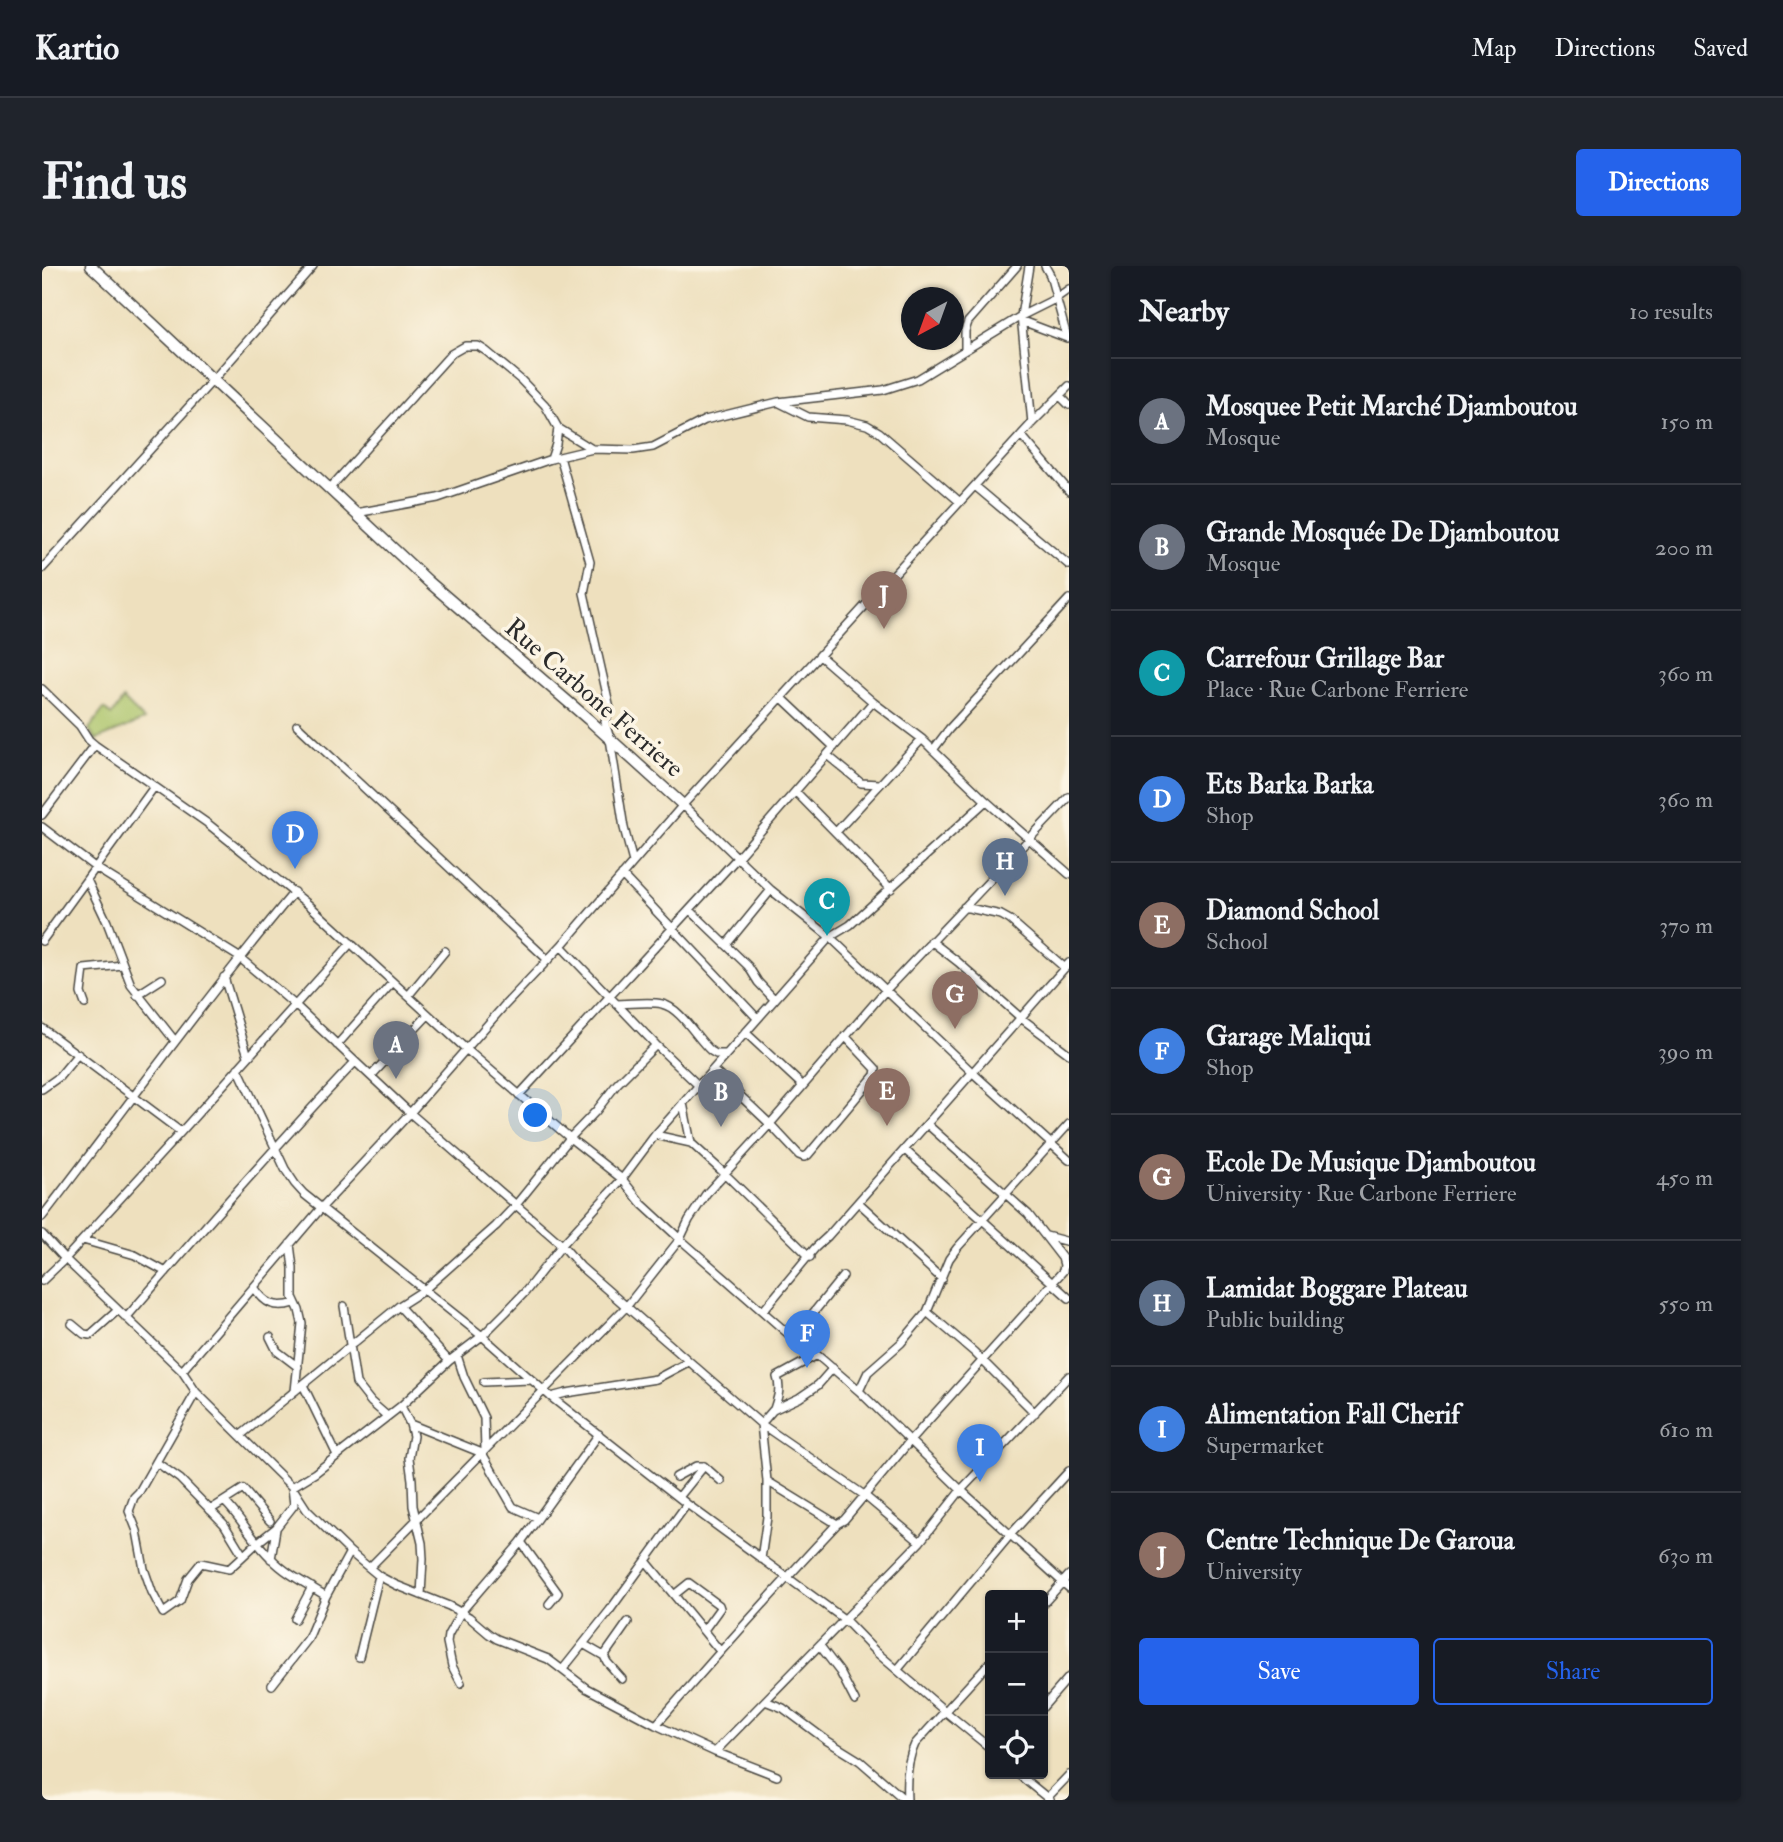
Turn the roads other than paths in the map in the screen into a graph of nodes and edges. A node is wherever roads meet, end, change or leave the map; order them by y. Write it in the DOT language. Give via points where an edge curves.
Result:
graph roads {
  1 [pos="91,266"];
  2 [pos="313,266"];
  3 [pos="1017,266"];
  4 [pos="1029,266"];
  5 [pos="1045,266"];
  6 [pos="1069,289"];
  7 [pos="1055,299"];
  8 [pos="1022,319"];
  9 [pos="1068,338"];
  10 [pos="965,350"];
  11 [pos="213,380"];
  12 [pos="1069,386"];
  13 [pos="1060,396"];
  14 [pos="778,402"];
  15 [pos="1069,405"];
  16 [pos="1032,423"];
  17 [pos="558,428"];
  18 [pos="1021,435"];
  19 [pos="593,449"];
  20 [pos="561,457"];
  21 [pos="551,460"];
  22 [pos="975,486"];
  23 [pos="330,488"];
  24 [pos="1069,491"];
  25 [pos="961,502"];
  26 [pos="356,513"];
  27 [pos="1069,565"];
  28 [pos="42,569"];
  29 [pos="1069,598"];
  30 [pos="820,656"];
  31 [pos="42,689"];
  32 [pos="781,697"];
  33 [pos="873,702"];
  34 [pos="297,725"];
  35 [pos="610,738"];
  36 [pos="922,739"];
  37 [pos="95,745"];
  38 [pos="834,747"];
  39 [pos="933,750"];
  40 [pos="827,755"];
  41 [pos="861,783"];
  42 [pos="880,784"];
  43 [pos="154,788"];
  44 [pos="796,792"];
  45 [pos="1069,797"];
  46 [pos="986,801"];
  47 [pos="861,803"];
  48 [pos="683,804"];
  49 [pos="42,815"];
  50 [pos="42,827"];
  51 [pos="836,832"];
  52 [pos="1031,839"];
  53 [pos="738,857"];
  54 [pos="633,862"];
  55 [pos="96,867"];
  56 [pos="1069,874"];
  57 [pos="622,875"];
  58 [pos="87,880"];
  59 [pos="891,888"];
  60 [pos="771,890"];
  61 [pos="294,892"];
  62 [pos="964,907"];
  63 [pos="690,910"];
  64 [pos="672,929"];
  65 [pos="830,937"];
  66 [pos="931,941"];
  67 [pos="42,942"];
  68 [pos="351,943"];
  69 [pos="726,945"];
  70 [pos="561,946"];
  71 [pos="444,951"];
  72 [pos="239,957"];
  73 [pos="548,960"];
  74 [pos="123,965"];
  75 [pos="1067,966"];
  76 [pos="224,977"];
  77 [pos="162,979"];
  78 [pos="393,982"];
  79 [pos="886,991"];
  80 [pos="137,995"];
  81 [pos="408,996"];
  82 [pos="610,997"];
  83 [pos="774,999"];
  84 [pos="85,1004"];
  85 [pos="616,1004"];
  86 [pos="295,1005"];
  87 [pos="428,1015"];
  88 [pos="757,1017"];
  89 [pos="1021,1018"];
  90 [pos="42,1028"];
  91 [pos="745,1032"];
  92 [pos="845,1036"];
  93 [pos="175,1041"];
  94 [pos="337,1045"];
  95 [pos="656,1045"];
  96 [pos="466,1049"];
  97 [pos="78,1054"];
  98 [pos="726,1054"];
  99 [pos="1069,1054"];
  100 [pos="248,1056"];
  101 [pos="355,1062"];
  102 [pos="238,1068"];
  103 [pos="713,1070"];
  104 [pos="973,1073"];
  105 [pos="371,1076"];
  106 [pos="802,1085"];
  107 [pos="699,1086"];
  108 [pos="42,1089"];
  109 [pos="519,1095"];
  110 [pos="135,1097"];
  111 [pos="683,1103"];
  112 [pos="410,1113"];
  113 [pos="770,1124"];
  114 [pos="1069,1124"];
  115 [pos="928,1125"];
  116 [pos="181,1132"];
  117 [pos="655,1135"];
  118 [pos="570,1138"];
  119 [pos="691,1143"];
  120 [pos="1050,1143"];
  121 [pos="275,1149"];
  122 [pos="905,1150"];
  123 [pos="1069,1160"];
  124 [pos="724,1173"];
  125 [pos="622,1179"];
  126 [pos="1005,1194"];
  127 [pos="858,1202"];
  128 [pos="515,1206"];
  129 [pos="322,1207"];
  130 [pos="42,1217"];
  131 [pos="982,1220"];
  132 [pos="42,1234"];
  133 [pos="1045,1236"];
  134 [pos="680,1239"];
  135 [pos="83,1240"];
  136 [pos="1069,1242"];
  137 [pos="290,1244"];
  138 [pos="562,1245"];
  139 [pos="810,1257"];
  140 [pos="65,1259"];
  141 [pos="166,1272"];
  142 [pos="843,1276"];
  143 [pos="942,1279"];
  144 [pos="42,1281"];
  145 [pos="1053,1283"];
  146 [pos="254,1287"];
  147 [pos="424,1290"];
  148 [pos="1069,1298"];
  149 [pos="295,1303"];
  150 [pos="344,1306"];
  151 [pos="399,1306"];
  152 [pos="627,1306"];
  153 [pos="118,1310"];
  154 [pos="763,1311"];
  155 [pos="927,1312"];
  156 [pos="126,1318"];
  157 [pos="72,1324"];
  158 [pos="482,1336"];
  159 [pos="270,1337"];
  160 [pos="793,1338"];
  161 [pos="351,1346"];
  162 [pos="457,1355"];
  163 [pos="817,1355"];
  164 [pos="449,1361"];
  165 [pos="688,1362"];
  166 [pos="983,1362"];
  167 [pos="298,1367"];
  168 [pos="833,1368"];
  169 [pos="182,1371"];
  170 [pos="1069,1376"];
  171 [pos="530,1380"];
  172 [pos="484,1381"];
  173 [pos="303,1385"];
  174 [pos="543,1390"];
  175 [pos="295,1391"];
  176 [pos="859,1391"];
  177 [pos="196,1392"];
  178 [pos="551,1397"];
  179 [pos="401,1406"];
  180 [pos="773,1410"];
  181 [pos="1035,1413"];
  182 [pos="387,1416"];
  183 [pos="410,1424"];
  184 [pos="761,1424"];
  185 [pos="599,1434"];
  186 [pos="241,1435"];
  187 [pos="910,1441"];
  188 [pos="483,1451"];
  189 [pos="337,1455"];
  190 [pos="156,1462"];
  191 [pos="704,1466"];
  192 [pos="1069,1471"];
  193 [pos="676,1477"];
  194 [pos="767,1481"];
  195 [pos="721,1482"];
  196 [pos="292,1487"];
  197 [pos="961,1490"];
  198 [pos="864,1495"];
  199 [pos="679,1497"];
  200 [pos="225,1502"];
  201 [pos="687,1504"];
  202 [pos="210,1510"];
  203 [pos="538,1518"];
  204 [pos="270,1521"];
  205 [pos="415,1521"];
  206 [pos="836,1524"];
  207 [pos="276,1528"];
  208 [pos="1011,1534"];
  209 [pos="521,1542"];
  210 [pos="920,1542"];
  211 [pos="257,1543"];
  212 [pos="349,1552"];
  213 [pos="243,1555"];
  214 [pos="271,1559"];
  215 [pos="761,1559"];
  216 [pos="646,1562"];
  217 [pos="370,1567"];
  218 [pos="1069,1575"];
  219 [pos="379,1576"];
  220 [pos="786,1578"];
  221 [pos="1066,1585"];
  222 [pos="312,1587"];
  223 [pos="421,1595"];
  224 [pos="674,1595"];
  225 [pos="326,1596"];
  226 [pos="1048,1600"];
  227 [pos="548,1604"];
  228 [pos="461,1612"];
  229 [pos="295,1619"];
  230 [pos="844,1619"];
  231 [pos="628,1622"];
  232 [pos="704,1630"];
  233 [pos="583,1644"];
  234 [pos="820,1646"];
  235 [pos="720,1651"];
  236 [pos="604,1656"];
  237 [pos="359,1657"];
  238 [pos="985,1668"];
  239 [pos="563,1669"];
  240 [pos="898,1669"];
  241 [pos="1069,1677"];
  242 [pos="622,1679"];
  243 [pos="461,1683"];
  244 [pos="272,1685"];
  245 [pos="765,1700"];
  246 [pos="855,1701"];
  247 [pos="1048,1701"];
  248 [pos="946,1712"];
  249 [pos="656,1725"];
  250 [pos="985,1744"];
  251 [pos="715,1752"];
  252 [pos="1069,1775"];
  253 [pos="776,1776"];
  254 [pos="1024,1779"];
  255 [pos="1049,1799"];
  256 [pos="906,1800"];
  1 -- 11 [label="street, Rue Carbone Ferriere"];
  2 -- 11 [label="street"];
  3 -- 10 [label="street" via="968,322"];
  4 -- 8 [label="street"];
  5 -- 7 [label="street"];
  6 -- 7 [label="street"];
  7 -- 8 [label="street"];
  7 -- 9 [label="street"];
  8 -- 9 [label="street"];
  8 -- 10 [label="street"];
  8 -- 16 [label="street"];
  10 -- 14 [label="street" via="918,379 883,390"];
  11 -- 23 [label="street, Rue Carbone Ferriere"];
  11 -- 28 [label="street"];
  12 -- 13 [label="street"];
  13 -- 15 [label="street"];
  13 -- 16 [label="street"];
  14 -- 19 [label="street" via="705,420 653,447"];
  14 -- 25 [label="street" via="808,417 867,425"];
  16 -- 18 [label="street"];
  17 -- 19 [label="street"];
  17 -- 21 [label="street"];
  17 -- 23 [label="street" via="545,405 521,380 478,346 465,346 452,354"];
  18 -- 22 [label="street"];
  18 -- 24 [label="street"];
  19 -- 20 [label="street"];
  20 -- 21 [label="street"];
  20 -- 35 [label="street" via="590,562 584,593 610,708 605,722"];
  21 -- 26 [label="street" via="438,498"];
  22 -- 25 [label="street"];
  22 -- 27 [label="street"];
  23 -- 26 [label="street, Rue Carbone Ferriere"];
  25 -- 30 [label="street"];
  26 -- 35 [label="street, Rue Carbone Ferriere"];
  29 -- 39 [label="street"];
  30 -- 32 [label="street"];
  30 -- 33 [label="street"];
  31 -- 37 [label="street"];
  32 -- 38 [label="street"];
  32 -- 48 [label="street"];
  33 -- 36 [label="street"];
  33 -- 38 [label="street"];
  34 -- 73 [label="street"];
  35 -- 48 [label="street, Rue Carbone Ferriere"];
  35 -- 54 [label="street"];
  36 -- 39 [label="street"];
  36 -- 42 [label="street"];
  37 -- 43 [label="street"];
  37 -- 49 [label="street"];
  38 -- 40 [label="street"];
  39 -- 46 [label="street"];
  40 -- 41 [label="street"];
  40 -- 44 [label="street"];
  41 -- 42 [label="street"];
  41 -- 47 [label="street"];
  42 -- 47 [label="street"];
  43 -- 55 [label="street"];
  43 -- 61 [label="street" via="207,823"];
  44 -- 51 [label="street"];
  44 -- 53 [label="street"];
  45 -- 52 [label="street"];
  46 -- 52 [label="street"];
  46 -- 59 [label="street"];
  47 -- 51 [label="street"];
  48 -- 53 [label="street, Rue Carbone Ferriere"];
  48 -- 54 [label="street"];
  50 -- 55 [label="street"];
  51 -- 59 [label="street"];
  52 -- 56 [label="street"];
  52 -- 62 [label="street"];
  53 -- 60 [label="street, Rue Carbone Ferriere"];
  53 -- 63 [label="street"];
  54 -- 57 [label="street"];
  55 -- 58 [label="street"];
  55 -- 72 [label="street"];
  57 -- 64 [label="street"];
  57 -- 70 [label="street"];
  58 -- 67 [label="street"];
  58 -- 74 [label="street"];
  59 -- 65 [label="street"];
  60 -- 65 [label="street, Rue Carbone Ferriere"];
  60 -- 69 [label="street"];
  61 -- 68 [label="street"];
  61 -- 72 [label="street"];
  62 -- 66 [label="street"];
  62 -- 75 [label="street" via="1010,920"];
  63 -- 64 [label="street"];
  63 -- 69 [label="street"];
  64 -- 82 [label="street"];
  64 -- 88 [label="street"];
  65 -- 79 [label="street, Rue Carbone Ferriere"];
  65 -- 83 [label="street"];
  66 -- 79 [label="street"];
  66 -- 89 [label="street"];
  68 -- 78 [label="street"];
  68 -- 86 [label="street"];
  69 -- 83 [label="street"];
  70 -- 73 [label="street"];
  70 -- 82 [label="street"];
  71 -- 81 [label="street"];
  72 -- 76 [label="street"];
  72 -- 86 [label="street"];
  73 -- 96 [label="street"];
  74 -- 80 [label="street"];
  74 -- 84 [label="street" via="84,969 81,993"];
  75 -- 89 [label="street"];
  76 -- 93 [label="street"];
  76 -- 100 [label="street"];
  77 -- 80 [label="street"];
  78 -- 81 [label="street"];
  78 -- 94 [label="street"];
  79 -- 92 [label="street"];
  79 -- 104 [label="street, Rue Carbone Ferriere"];
  80 -- 93 [label="street"];
  81 -- 87 [label="street"];
  82 -- 85 [label="street"];
  82 -- 109 [label="street"];
  83 -- 88 [label="street"];
  85 -- 95 [label="street"];
  85 -- 98 [label="street" via="666,1004 707,1048"];
  86 -- 94 [label="street"];
  86 -- 100 [label="street"];
  87 -- 96 [label="street"];
  87 -- 105 [label="street"];
  88 -- 91 [label="street"];
  89 -- 99 [label="street"];
  89 -- 104 [label="street"];
  90 -- 97 [label="street"];
  91 -- 98 [label="street"];
  91 -- 106 [label="street"];
  92 -- 106 [label="street"];
  92 -- 113 [label="street" via="871,1062 875,1075 808,1155 799,1155"];
  93 -- 110 [label="street"];
  94 -- 101 [label="street"];
  95 -- 107 [label="street"];
  95 -- 118 [label="street"];
  96 -- 109 [label="street"];
  96 -- 112 [label="street"];
  97 -- 108 [label="street"];
  97 -- 110 [label="street"];
  98 -- 103 [label="street"];
  100 -- 102 [label="street"];
  101 -- 105 [label="street"];
  101 -- 121 [label="street"];
  102 -- 116 [label="street"];
  102 -- 121 [label="street"];
  103 -- 107 [label="street"];
  103 -- 113 [label="street"];
  104 -- 115 [label="street"];
  104 -- 120 [label="street, Rue Carbone Ferriere"];
  105 -- 112 [label="street"];
  106 -- 113 [label="street"];
  107 -- 111 [label="street"];
  109 -- 118 [label="street"];
  110 -- 116 [label="street"];
  110 -- 130 [label="street"];
  111 -- 117 [label="street"];
  111 -- 119 [label="street"];
  112 -- 128 [label="street"];
  112 -- 129 [label="street"];
  113 -- 124 [label="street"];
  114 -- 120 [label="street"];
  115 -- 122 [label="street"];
  115 -- 126 [label="street"];
  116 -- 135 [label="street"];
  117 -- 119 [label="street"];
  117 -- 125 [label="street"];
  118 -- 125 [label="street"];
  118 -- 128 [label="street"];
  119 -- 124 [label="street"];
  120 -- 123 [label="street, Rue Carbone Ferriere"];
  120 -- 126 [label="street"];
  121 -- 129 [label="street" via="295,1184"];
  121 -- 141 [label="street"];
  122 -- 127 [label="street"];
  122 -- 131 [label="street"];
  124 -- 134 [label="street"];
  124 -- 139 [label="street"];
  125 -- 134 [label="street"];
  125 -- 138 [label="street"];
  126 -- 131 [label="street"];
  126 -- 133 [label="street"];
  127 -- 139 [label="street"];
  127 -- 143 [label="street"];
  128 -- 138 [label="street"];
  128 -- 147 [label="street"];
  129 -- 137 [label="street"];
  129 -- 147 [label="street"];
  131 -- 143 [label="street" via="949,1259"];
  131 -- 145 [label="street"];
  132 -- 140 [label="street"];
  133 -- 136 [label="street"];
  133 -- 145 [label="street" via="1064,1265"];
  134 -- 152 [label="street"];
  134 -- 154 [label="street"];
  135 -- 140 [label="street"];
  135 -- 141 [label="street" via="135,1255"];
  137 -- 146 [label="street"];
  137 -- 149 [label="street"];
  138 -- 152 [label="street" via="580,1267"];
  138 -- 158 [label="street"];
  139 -- 154 [label="street"];
  140 -- 144 [label="street"];
  140 -- 153 [label="street"];
  141 -- 156 [label="street"];
  142 -- 160 [label="street"];
  143 -- 155 [label="street"];
  145 -- 148 [label="street"];
  145 -- 166 [label="street"];
  146 -- 149 [label="street" via="277,1306"];
  146 -- 169 [label="street"];
  147 -- 151 [label="street"];
  147 -- 158 [label="street"];
  149 -- 167 [label="street" via="302,1323"];
  150 -- 161 [label="street"];
  151 -- 161 [label="street"];
  151 -- 164 [label="street"];
  152 -- 165 [label="street"];
  152 -- 174 [label="street"];
  153 -- 156 [label="street"];
  153 -- 157 [label="street" via="90,1335"];
  154 -- 160 [label="street"];
  155 -- 166 [label="street"];
  155 -- 176 [label="street" via="868,1372"];
  156 -- 169 [label="street"];
  158 -- 162 [label="street"];
  158 -- 171 [label="street"];
  159 -- 167 [label="street" via="278,1351"];
  160 -- 163 [label="street"];
  161 -- 173 [label="street"];
  161 -- 182 [label="street" via="356,1382"];
  162 -- 164 [label="street"];
  162 -- 188 [label="street" via="484,1418"];
  163 -- 168 [label="street"];
  163 -- 180 [label="street" via="777,1377 779,1395"];
  164 -- 179 [label="street"];
  165 -- 178 [label="street" via="656,1380"];
  165 -- 184 [label="street"];
  166 -- 181 [label="street"];
  166 -- 187 [label="street"];
  167 -- 175 [label="street"];
  168 -- 176 [label="street"];
  168 -- 180 [label="street" via="799,1398"];
  169 -- 177 [label="street"];
  170 -- 181 [label="street"];
  171 -- 172 [label="street"];
  171 -- 174 [label="street"];
  173 -- 175 [label="street"];
  173 -- 189 [label="street"];
  174 -- 178 [label="street"];
  174 -- 188 [label="street"];
  175 -- 186 [label="street"];
  176 -- 187 [label="street"];
  177 -- 186 [label="street"];
  177 -- 190 [label="street"];
  178 -- 185 [label="street"];
  179 -- 182 [label="street"];
  179 -- 183 [label="street"];
  180 -- 184 [label="street"];
  181 -- 197 [label="street"];
  182 -- 189 [label="street"];
  183 -- 188 [label="street"];
  183 -- 205 [label="street"];
  184 -- 194 [label="street"];
  184 -- 198 [label="street"];
  185 -- 199 [label="street"];
  185 -- 203 [label="street"];
  186 -- 196 [label="street"];
  187 -- 197 [label="street"];
  187 -- 198 [label="street"];
  188 -- 203 [label="street" via="513,1507"];
  188 -- 205 [label="street"];
  189 -- 196 [label="street"];
  190 -- 202 [label="street"];
  190 -- 213 [label="street" via="129,1511 144,1569 163,1613 180,1601 188,1579 201,1563 229,1569"];
  191 -- 193 [label="street"];
  191 -- 195 [label="street"];
  191 -- 199 [label="street"];
  192 -- 208 [label="street"];
  194 -- 206 [label="street"];
  194 -- 215 [label="street"];
  196 -- 207 [label="street" via="294,1505"];
  196 -- 212 [label="street" via="307,1510"];
  197 -- 208 [label="street"];
  197 -- 210 [label="street"];
  198 -- 206 [label="street"];
  198 -- 210 [label="street"];
  199 -- 201 [label="street"];
  200 -- 202 [label="street"];
  200 -- 204 [label="street" via="243,1489"];
  200 -- 211 [label="street"];
  201 -- 215 [label="street"];
  201 -- 216 [label="street"];
  202 -- 213 [label="street"];
  203 -- 209 [label="street"];
  205 -- 217 [label="street"];
  205 -- 223 [label="street" via="422,1544"];
  206 -- 220 [label="street"];
  207 -- 211 [label="street"];
  207 -- 214 [label="street"];
  208 -- 221 [label="street"];
  208 -- 240 [label="street"];
  209 -- 227 [label="street" via="556,1590"];
  209 -- 228 [label="street"];
  210 -- 230 [label="street"];
  211 -- 213 [label="street"];
  211 -- 214 [label="street"];
  212 -- 217 [label="street"];
  212 -- 225 [label="street"];
  214 -- 222 [label="street"];
  215 -- 220 [label="street"];
  216 -- 224 [label="street"];
  216 -- 233 [label="street"];
  217 -- 219 [label="street"];
  218 -- 221 [label="street"];
  219 -- 223 [label="street"];
  219 -- 237 [label="street"];
  220 -- 230 [label="street"];
  220 -- 235 [label="street"];
  221 -- 226 [label="street"];
  222 -- 225 [label="street"];
  222 -- 229 [label="street"];
  223 -- 228 [label="street"];
  224 -- 232 [label="street"];
  224 -- 232 [label="street" via="689,1583 719,1605"];
  225 -- 244 [label="street" via="307,1639"];
  228 -- 239 [label="street" via="489,1634 548,1658"];
  228 -- 243 [label="street" via="447,1642"];
  230 -- 234 [label="street"];
  230 -- 240 [label="street"];
  231 -- 236 [label="street"];
  232 -- 235 [label="street"];
  233 -- 236 [label="street"];
  233 -- 239 [label="street"];
  234 -- 245 [label="street"];
  234 -- 246 [label="street"];
  235 -- 249 [label="street"];
  236 -- 242 [label="street"];
  238 -- 248 [label="street"];
  239 -- 249 [label="street" via="586,1688"];
  240 -- 248 [label="street"];
  241 -- 247 [label="street"];
  245 -- 251 [label="street"];
  245 -- 256 [label="street" via="860,1761"];
  248 -- 250 [label="street"];
  248 -- 256 [label="street" via="911,1752"];
  249 -- 251 [label="street"];
  251 -- 253 [label="street"];
  252 -- 255 [label="street"];
  254 -- 255 [label="street"];
}
